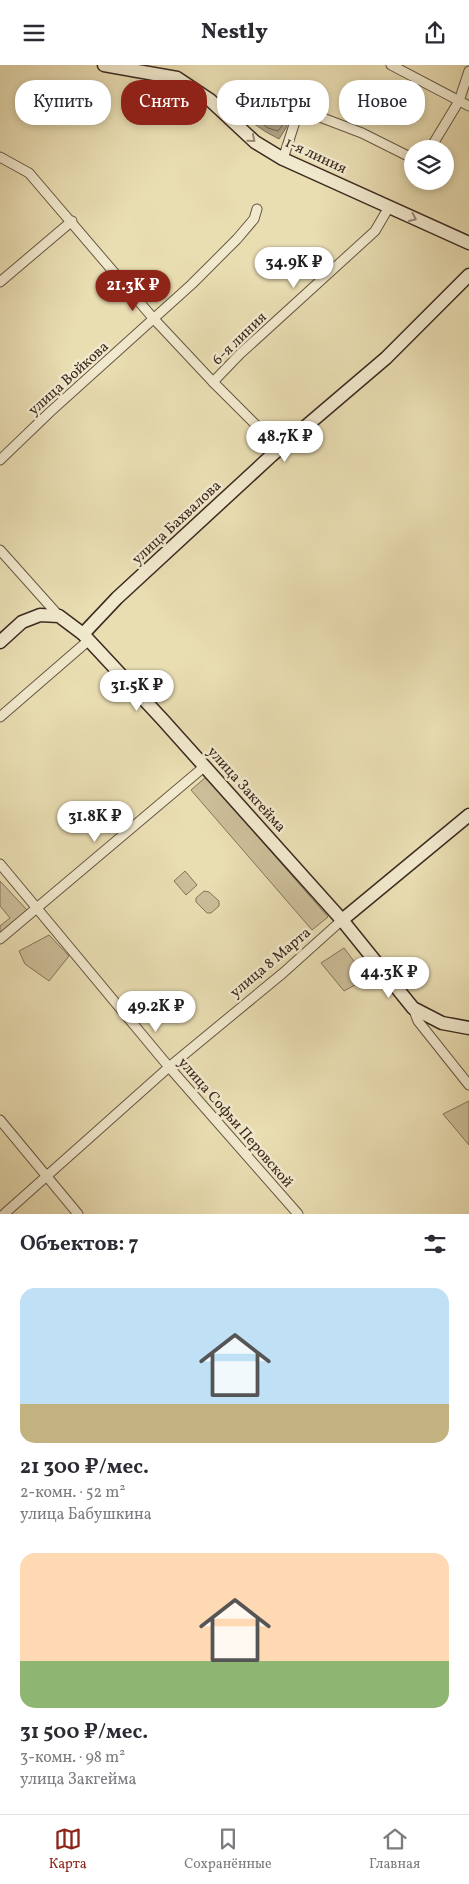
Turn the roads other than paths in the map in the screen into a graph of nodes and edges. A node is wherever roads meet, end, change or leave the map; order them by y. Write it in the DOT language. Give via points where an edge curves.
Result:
graph roads {
  1 [pos="104,65"];
  2 [pos="391,65"];
  3 [pos="404,68"];
  4 [pos="469,71"];
  5 [pos="459,101"];
  6 [pos="469,106"];
  7 [pos="435,140"];
  8 [pos="404,154"];
  9 [pos="0,157"];
  10 [pos="283,159"];
  11 [pos="389,207"];
  12 [pos="257,209"];
  13 [pos="72,221"];
  14 [pos="469,243"];
  15 [pos="469,275"];
  16 [pos="0,282"];
  17 [pos="153,318"];
  18 [pos="213,382"];
  19 [pos="280,449"];
  20 [pos="0,460"];
  21 [pos="0,550"];
  22 [pos="59,616"];
  23 [pos="86,637"];
  24 [pos="0,641"];
  25 [pos="0,717"];
  26 [pos="205,766"];
  27 [pos="469,815"];
  28 [pos="0,864"];
  29 [pos="36,908"];
  30 [pos="342,920"];
  31 [pos="0,939"];
  32 [pos="413,1008"];
  33 [pos="469,1028"];
  34 [pos="169,1067"];
  35 [pos="469,1085"];
  36 [pos="0,1120"];
  37 [pos="46,1177"];
  38 [pos="4,1214"];
  39 [pos="78,1214"];
  40 [pos="298,1214"];
  1 -- 10 [label="street, 1-я линия, one-way" via="177,78 210,100 255,142"];
  2 -- 3 [label="street"];
  3 -- 5 [label="street"];
  4 -- 5 [label="street"];
  5 -- 6 [label="street"];
  5 -- 7 [label="street"];
  8 -- 10 [label="street" via="362,133 299,109"];
  9 -- 13 [label="street" via="29,173"];
  10 -- 11 [label="street, 1-я линия"];
  11 -- 14 [label="street, 1-я линия, one-way"];
  11 -- 18 [label="street, 6-я линия" via="376,231"];
  12 -- 17 [label="street, улица Войкова" via="254,219 238,239"];
  13 -- 16 [label="street"];
  13 -- 17 [label="street"];
  15 -- 19 [label="street, улица Бахвалова" via="386,357"];
  17 -- 18 [label="street"];
  17 -- 20 [label="street, улица Войкова"];
  18 -- 19 [label="street"];
  19 -- 23 [label="street, улица Бахвалова" via="117,599"];
  21 -- 22 [label="street"];
  22 -- 23 [label="street, улица Закгейма"];
  22 -- 24 [label="street" via="40,615 22,622"];
  23 -- 25 [label="street"];
  23 -- 26 [label="street, улица Закгейма"];
  26 -- 29 [label="street"];
  26 -- 30 [label="street, улица Закгейма"];
  27 -- 30 [label="street, улица 8 Марта"];
  28 -- 29 [label="street, улица Софьи Перовской"];
  29 -- 31 [label="street"];
  29 -- 34 [label="street, улица Софьи Перовской"];
  30 -- 32 [label="street, улица Закгейма"];
  30 -- 34 [label="street, улица 8 Марта"];
  32 -- 33 [label="street, улица Закгейма" via="442,1023"];
  32 -- 35 [label="street, улица Закгейма" via="418,1021"];
  34 -- 37 [label="street, улица 8 Марта"];
  34 -- 40 [label="street, улица Софьи Перовской"];
  36 -- 37 [label="street"];
  37 -- 38 [label="street, улица 8 Марта"];
  37 -- 39 [label="street"];
}
